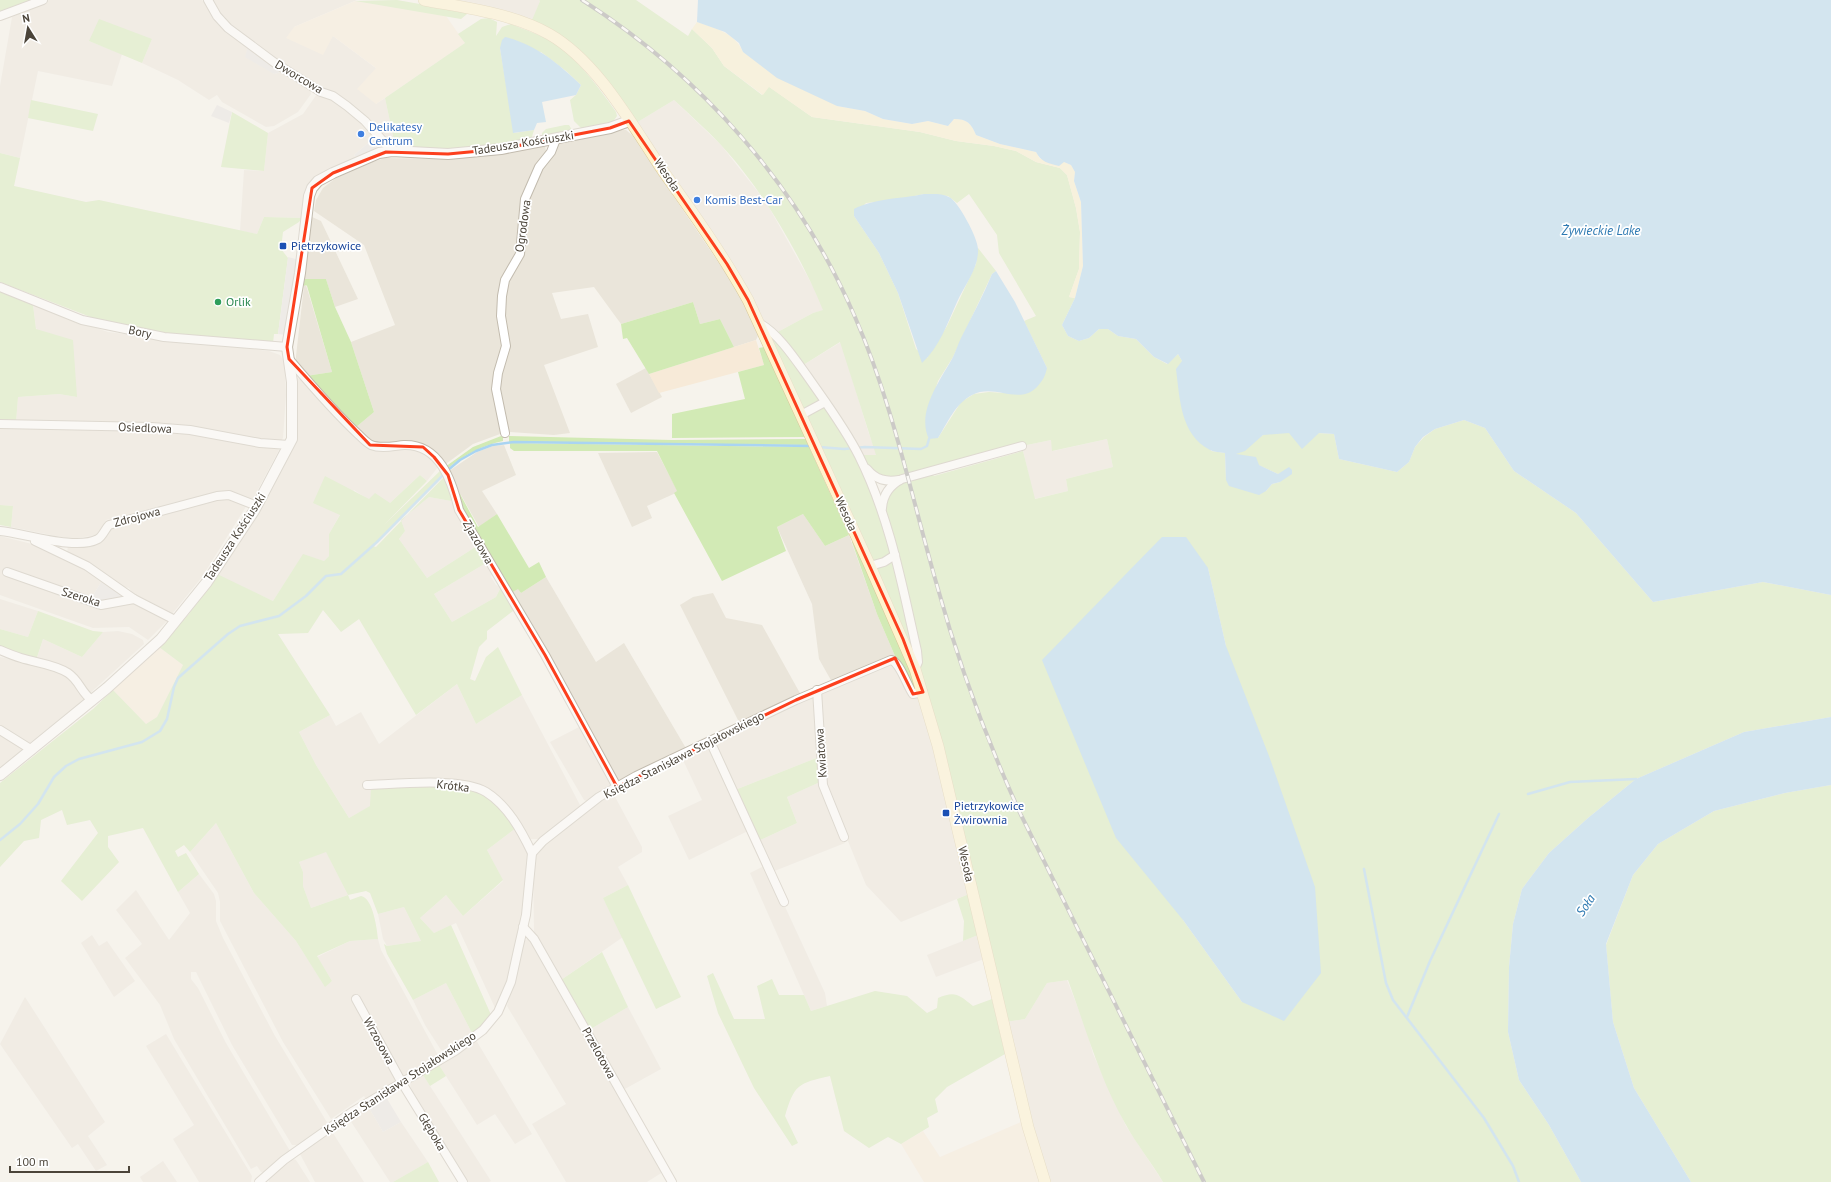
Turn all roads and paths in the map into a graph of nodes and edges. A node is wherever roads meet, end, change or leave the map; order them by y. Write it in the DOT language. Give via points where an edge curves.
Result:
graph roads {
  1 [pos="43,0"];
  2 [pos="424,0"];
  3 [pos="208,1"];
  4 [pos="0,16"];
  5 [pos="629,120"];
  6 [pos="556,139"];
  7 [pos="392,151"];
  8 [pos="0,287"];
  9 [pos="759,323"];
  10 [pos="287,347"];
  11 [pos="289,359"];
  12 [pos="826,402"];
  13 [pos="801,415"];
  14 [pos="0,424"];
  15 [pos="505,433"];
  16 [pos="289,445"];
  17 [pos="1022,446"];
  18 [pos="863,464"];
  19 [pos="902,479"];
  20 [pos="256,506"];
  21 [pos="882,513"];
  22 [pos="0,531"];
  23 [pos="24,536"];
  24 [pos="895,556"];
  25 [pos="870,566"];
  26 [pos="7,572"];
  27 [pos="134,599"];
  28 [pos="175,620"];
  29 [pos="0,650"];
  30 [pos="915,669"];
  31 [pos="817,690"];
  32 [pos="923,692"];
  33 [pos="92,700"];
  34 [pos="0,730"];
  35 [pos="710,741"];
  36 [pos="32,750"];
  37 [pos="0,775"];
  38 [pos="367,785"];
  39 [pos="617,787"];
  40 [pos="844,836"];
  41 [pos="532,853"];
  42 [pos="784,902"];
  43 [pos="523,927"];
  44 [pos="356,999"];
  45 [pos="402,1083"];
  46 [pos="259,1182"];
  47 [pos="463,1182"];
  48 [pos="672,1182"];
  49 [pos="1045,1182"];
  1 -- 4 [label="street"];
  2 -- 5 [label="main road, Wesoła" via="500,15 521,21 550,35 589,67"];
  3 -- 7 [label="street, Dworcowa" via="228,28 275,63 348,106"];
  5 -- 6 [label="street, Tadeusza Kościuszki" via="610,128"];
  5 -- 9 [label="main road, Wesoła" via="727,264"];
  6 -- 7 [label="street, Tadeusza Kościuszki" via="501,149 448,154"];
  6 -- 15 [label="street, Ogrodowa" via="551,152 539,167 525,199 520,254 505,280 502,296 501,316 506,346 496,389"];
  7 -- 10 [label="street, Tadeusza Kościuszki" via="368,157 333,172 312,188"];
  8 -- 10 [label="street, Bory" via="90,321 164,337"];
  9 -- 12 [label="street" via="774,334"];
  9 -- 13 [label="main road, Wesoła"];
  10 -- 11 [label="street, Tadeusza Kościuszki"];
  11 -- 16 [label="street, Tadeusza Kościuszki" via="292,382 292,439"];
  11 -- 39 [label="street, Zjazdowa" via="370,444 423,447 434,457 454,489 459,510 545,655"];
  12 -- 13 [label="street"];
  12 -- 18 [label="street"];
  13 -- 25 [label="main road, Wesoła"];
  14 -- 16 [label="street, Osiedlowa" via="152,427"];
  16 -- 20 [label="street, Tadeusza Kościuszki"];
  17 -- 19 [label="street"];
  18 -- 19 [label="street" via="878,479"];
  18 -- 21 [label="street"];
  19 -- 21 [label="street" via="894,484 882,500"];
  20 -- 23 [label="street, Zdrojowa" via="229,495 217,496 109,524 100,539 91,542"];
  20 -- 28 [label="street, Tadeusza Kościuszki" via="207,582"];
  21 -- 24 [label="street"];
  22 -- 23 [label="street, Zdrojowa"];
  23 -- 27 [label="street" via="87,566"];
  24 -- 25 [label="street"];
  24 -- 30 [label="street" via="917,652 918,662"];
  25 -- 30 [label="main road, Wesoła"];
  26 -- 27 [label="street, Szeroka" via="101,605"];
  27 -- 28 [label="street"];
  28 -- 33 [label="street, Tadeusza Kościuszki" via="161,639"];
  29 -- 33 [label="street" via="20,658 56,666 78,680 85,695"];
  30 -- 32 [label="main road, Wesoła"];
  31 -- 32 [label="street, Księdza Stanisława Stojałowskiego" via="891,660 897,662 913,694"];
  31 -- 35 [label="street, Księdza Stanisława Stojałowskiego"];
  31 -- 40 [label="street, Kwiatowa" via="823,785"];
  32 -- 49 [label="main road, Wesoła" via="956,819 1028,1127"];
  33 -- 36 [label="street, Tadeusza Kościuszki"];
  34 -- 36 [label="street"];
  35 -- 39 [label="street, Księdza Stanisława Stojałowskiego"];
  35 -- 42 [label="street"];
  36 -- 37 [label="street, Tadeusza Kościuszki"];
  38 -- 41 [label="street, Krótka" via="428,783 464,785 485,791 504,807"];
  39 -- 41 [label="street, Księdza Stanisława Stojałowskiego" via="594,801 543,841"];
  41 -- 43 [label="street, Księdza Stanisława Stojałowskiego"];
  43 -- 45 [label="street, Księdza Stanisława Stojałowskiego" via="511,982 498,1012 483,1030"];
  43 -- 48 [label="street, Przelotowa" via="534,939"];
  44 -- 45 [label="street, Wrzosowa"];
  45 -- 46 [label="street, Księdza Stanisława Stojałowskiego" via="352,1112 284,1160"];
  45 -- 47 [label="street, Głęboka"];
}
